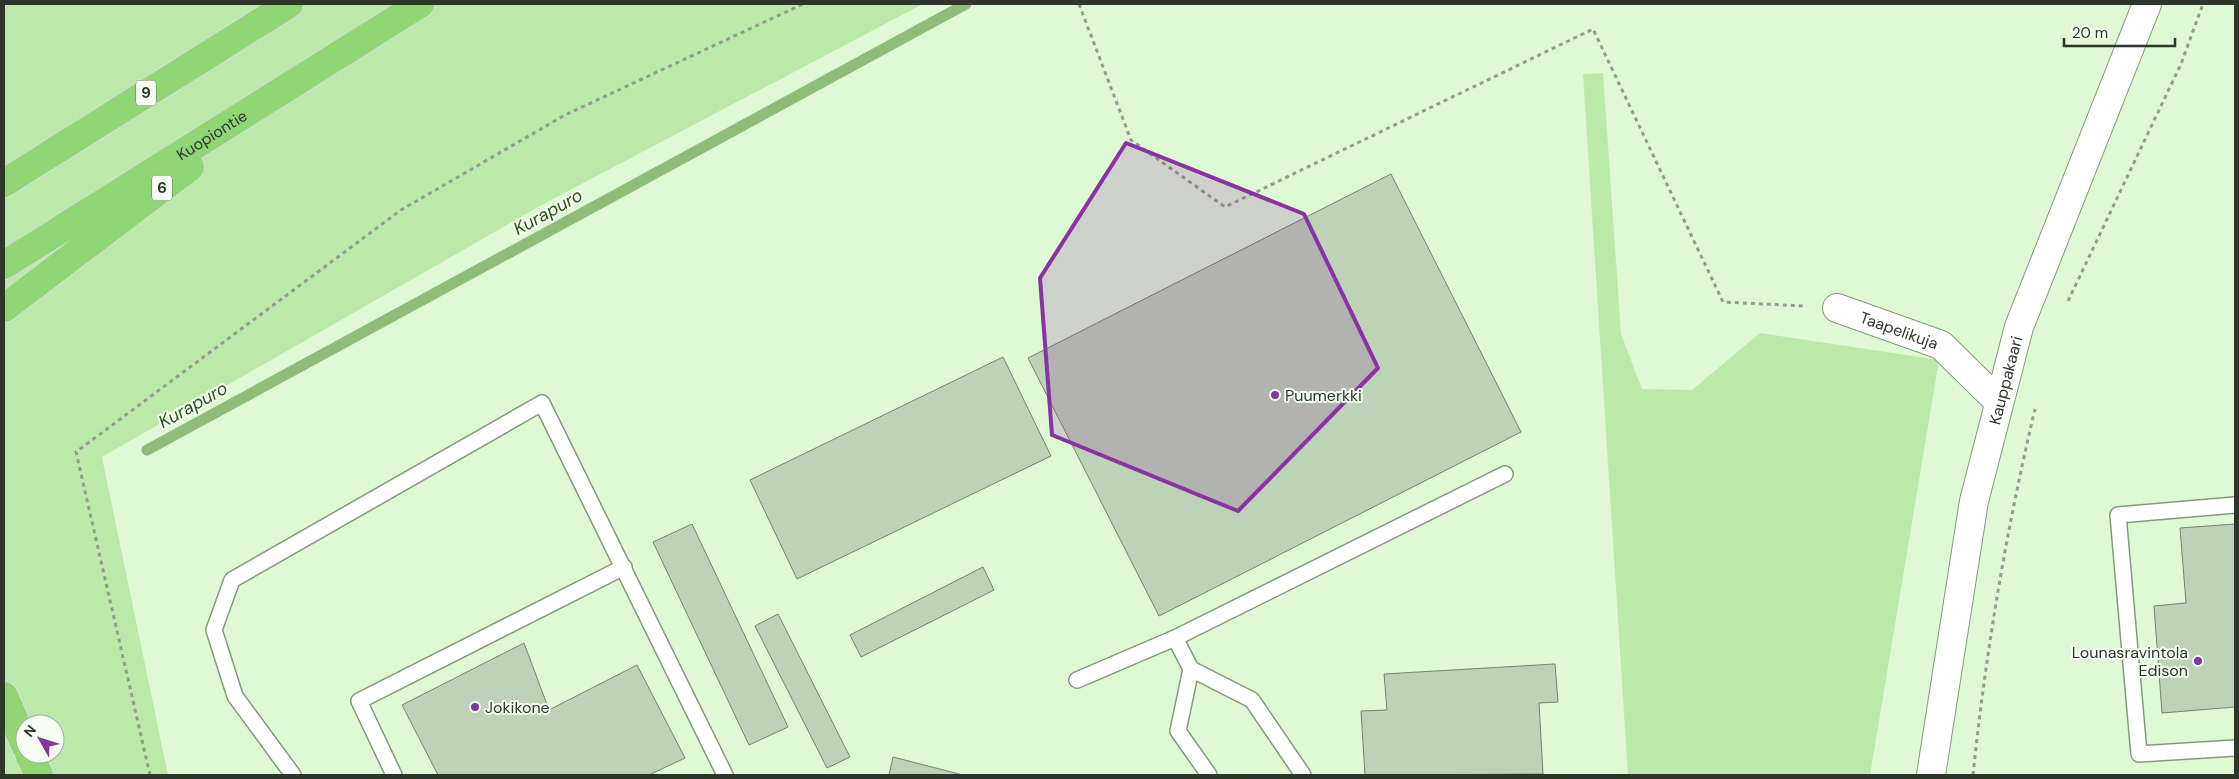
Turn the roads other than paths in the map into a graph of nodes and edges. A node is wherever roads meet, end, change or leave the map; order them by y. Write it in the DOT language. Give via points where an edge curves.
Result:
graph roads {
  1 [pos="289,4"];
  2 [pos="420,4"];
  3 [pos="2147,4"];
  4 [pos="320,69"];
  5 [pos="4,183"];
  6 [pos="4,265"];
  7 [pos="4,308"];
  8 [pos="1837,308"];
  9 [pos="1999,402"];
  10 [pos="1505,474"];
  11 [pos="2235,505"];
  12 [pos="624,567"];
  13 [pos="1175,638"];
  14 [pos="1191,670"];
  15 [pos="1077,680"];
  16 [pos="4,696"];
  17 [pos="15,722"];
  18 [pos="2235,748"];
  19 [pos="293,775"];
  20 [pos="394,775"];
  21 [pos="725,775"];
  22 [pos="1209,775"];
  23 [pos="1303,775"];
  24 [pos="1931,775"];
  1 -- 5 [label="highway, 9"];
  2 -- 4 [label="highway, Kuopiontie / 6"];
  3 -- 9 [label="street, Kauppakaari" via="2019,327"];
  4 -- 6 [label="highway, Kuopiontie / 6"];
  4 -- 7 [label="highway, 6"];
  8 -- 9 [label="street, Taapelikuja" via="1941,345"];
  9 -- 24 [label="street, Kauppakaari" via="1974,500"];
  10 -- 13 [label="lane"];
  11 -- 18 [label="lane" via="2118,515 2139,754"];
  12 -- 19 [label="lane" via="542,403 232,580 214,630 235,696"];
  12 -- 20 [label="lane" via="358,701"];
  12 -- 21 [label="lane"];
  13 -- 14 [label="lane"];
  13 -- 15 [label="lane"];
  14 -- 22 [label="lane" via="1178,732"];
  14 -- 23 [label="lane" via="1252,700"];
  16 -- 17 [label="highway"];
}
